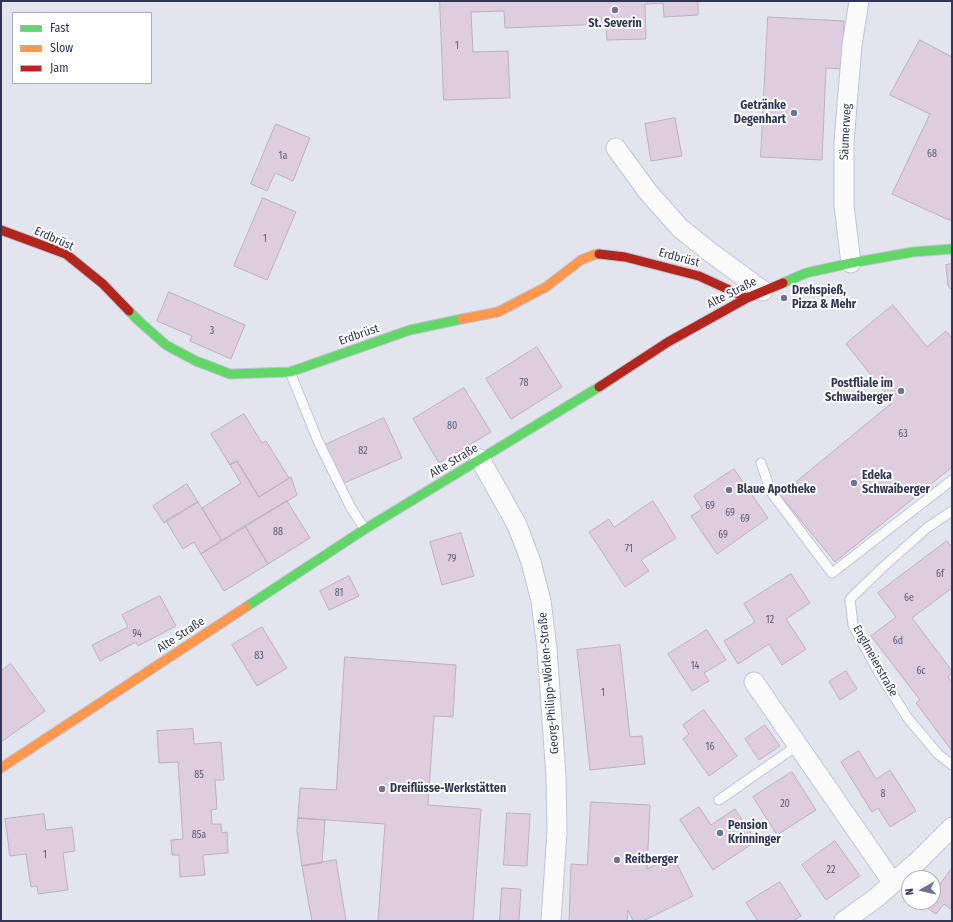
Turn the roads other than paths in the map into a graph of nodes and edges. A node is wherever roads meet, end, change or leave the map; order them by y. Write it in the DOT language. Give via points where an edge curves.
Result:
graph roads {
  1 [pos="859,1"];
  2 [pos="616,148"];
  3 [pos="1,230"];
  4 [pos="952,249"];
  5 [pos="851,263"];
  6 [pos="755,294"];
  7 [pos="290,372"];
  8 [pos="480,459"];
  9 [pos="761,463"];
  10 [pos="952,480"];
  11 [pos="952,511"];
  12 [pos="365,529"];
  13 [pos="754,682"];
  14 [pos="798,745"];
  15 [pos="952,765"];
  16 [pos="1,768"];
  17 [pos="719,800"];
  18 [pos="952,827"];
  19 [pos="894,883"];
  20 [pos="551,921"];
  21 [pos="844,921"];
  1 -- 5 [label="street, Säumerweg" via="852,46 844,142 844,206"];
  2 -- 6 [label="street" via="648,192 680,228"];
  3 -- 7 [label="street, Erdbrüst" via="66,254 103,284 166,345 196,362 230,374"];
  4 -- 5 [label="street, Alte Straße" via="913,252"];
  5 -- 6 [label="street, Alte Straße" via="806,273"];
  6 -- 7 [label="street, Erdbrüst" via="625,257 596,254 581,260 546,287 498,312 410,330"];
  6 -- 8 [label="street, Alte Straße" via="668,342"];
  7 -- 12 [label="lane" via="318,441"];
  8 -- 12 [label="street, Alte Straße"];
  8 -- 20 [label="street, Georg-Philipp-Wörlen-Straße" via="517,525 531,562 541,601 556,777 557,831"];
  9 -- 10 [label="lane" via="772,492 832,573"];
  11 -- 15 [label="lane, Englmeierstraße" via="928,528 850,599 853,625 906,717 938,754"];
  12 -- 16 [label="street, Alte Straße"];
  13 -- 14 [label="street"];
  14 -- 17 [label="lane"];
  14 -- 19 [label="street"];
  18 -- 19 [label="street"];
  19 -- 21 [label="street"];
}
